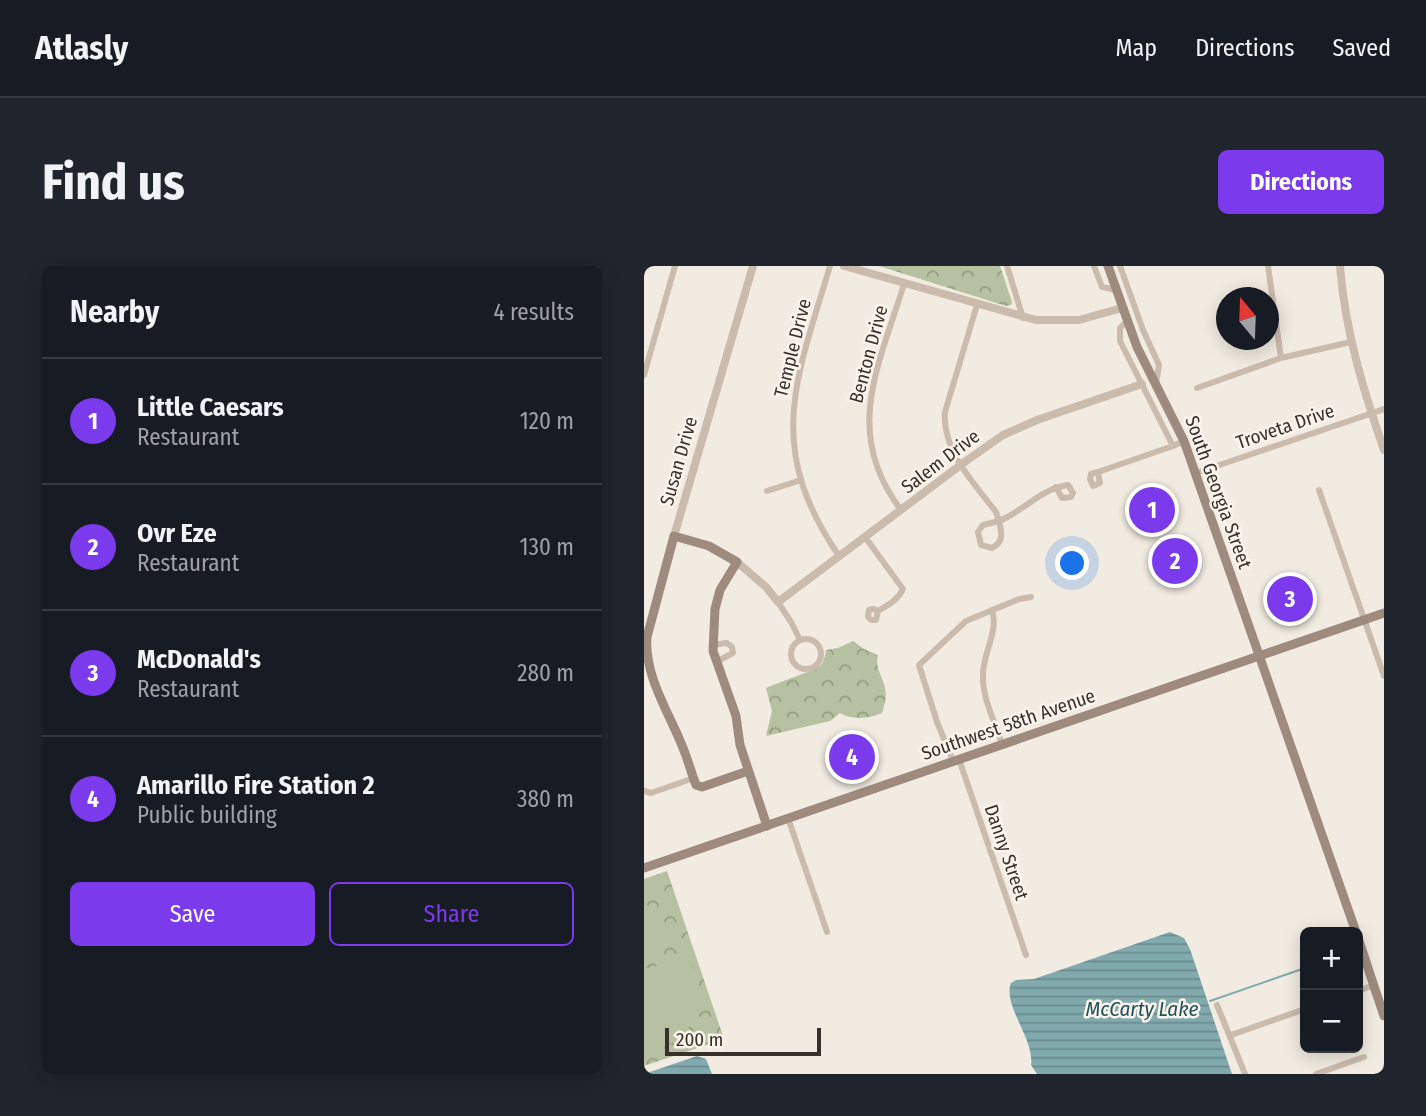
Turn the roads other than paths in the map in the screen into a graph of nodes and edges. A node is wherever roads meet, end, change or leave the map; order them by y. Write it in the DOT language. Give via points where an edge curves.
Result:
graph roads {
  1 [pos="676,266"];
  2 [pos="753,266"];
  3 [pos="830,266"];
  4 [pos="844,266"];
  5 [pos="1007,266"];
  6 [pos="1094,266"];
  7 [pos="1109,266"];
  8 [pos="1120,266"];
  9 [pos="1268,266"];
  10 [pos="1340,266"];
  11 [pos="904,284"];
  12 [pos="1116,290"];
  13 [pos="977,305"];
  14 [pos="1122,308"];
  15 [pos="1023,318"];
  16 [pos="1127,321"];
  17 [pos="1351,342"];
  18 [pos="1282,358"];
  19 [pos="644,375"];
  20 [pos="1142,384"];
  21 [pos="1156,384"];
  22 [pos="1197,388"];
  23 [pos="1384,409"];
  24 [pos="1371,413"];
  25 [pos="1184,441"];
  26 [pos="1173,446"];
  27 [pos="1384,450"];
  28 [pos="961,464"];
  29 [pos="1098,472"];
  30 [pos="1196,473"];
  31 [pos="801,480"];
  32 [pos="1056,488"];
  33 [pos="1319,490"];
  34 [pos="767,491"];
  35 [pos="901,510"];
  36 [pos="999,521"];
  37 [pos="674,536"];
  38 [pos="865,537"];
  39 [pos="839,556"];
  40 [pos="737,562"];
  41 [pos="1031,597"];
  42 [pos="778,602"];
  43 [pos="649,607"];
  44 [pos="992,610"];
  45 [pos="878,611"];
  46 [pos="1384,613"];
  47 [pos="1365,620"];
  48 [pos="800,640"];
  49 [pos="712,645"];
  50 [pos="1258,655"];
  51 [pos="716,662"];
  52 [pos="1384,676"];
  53 [pos="1002,744"];
  54 [pos="956,760"];
  55 [pos="748,771"];
  56 [pos="695,782"];
  57 [pos="644,791"];
  58 [pos="788,818"];
  59 [pos="767,826"];
  60 [pos="644,868"];
  61 [pos="1354,927"];
  62 [pos="827,932"];
  63 [pos="1363,953"];
  64 [pos="1026,955"];
  65 [pos="1374,985"];
  66 [pos="1361,990"];
  67 [pos="1217,1005"];
  68 [pos="1300,1011"];
  69 [pos="1384,1016"];
  70 [pos="1231,1035"];
  71 [pos="1364,1057"];
  72 [pos="1245,1074"];
  73 [pos="1316,1074"];
  1 -- 19 [label="street"];
  2 -- 37 [label="street, Susan Drive"];
  3 -- 31 [label="street, Temple Drive" via="795,387 792,428"];
  4 -- 11 [label="street"];
  5 -- 15 [label="street"];
  6 -- 12 [label="street" via="1102,287"];
  7 -- 12 [label="main road, South Georgia Street"];
  8 -- 21 [label="street" via="1159,365"];
  9 -- 18 [label="street"];
  10 -- 17 [label="street"];
  11 -- 13 [label="street"];
  11 -- 35 [label="street, Benton Drive" via="871,392 868,426 879,474"];
  12 -- 14 [label="main road, South Georgia Street"];
  13 -- 15 [label="street"];
  13 -- 28 [label="street" via="944,420 947,439"];
  14 -- 15 [label="street" via="1073,321"];
  14 -- 16 [label="main road, South Georgia Street"];
  16 -- 20 [label="street" via="1120,328 1120,341"];
  16 -- 21 [label="main road, South Georgia Street"];
  17 -- 18 [label="street"];
  17 -- 24 [label="street"];
  18 -- 22 [label="street"];
  20 -- 26 [label="street"];
  20 -- 28 [label="street, Salem Drive" via="1019,428"];
  21 -- 25 [label="main road, South Georgia Street"];
  23 -- 24 [label="street, Troveta Drive"];
  24 -- 27 [label="street"];
  24 -- 30 [label="street, Troveta Drive"];
  25 -- 26 [label="street"];
  25 -- 30 [label="main road, South Georgia Street"];
  26 -- 29 [label="street"];
  28 -- 35 [label="street, Salem Drive"];
  28 -- 36 [label="street"];
  30 -- 50 [label="main road, South Georgia Street"];
  31 -- 34 [label="street"];
  31 -- 39 [label="street, Temple Drive" via="816,518"];
  32 -- 36 [label="street"];
  33 -- 47 [label="street"];
  35 -- 38 [label="street, Salem Drive"];
  36 -- 36 [label="street" via="983,525 978,532 981,545 992,548 1001,541"];
  37 -- 40 [label="main road" via="709,546"];
  37 -- 43 [label="main road, Susan Drive"];
  38 -- 39 [label="street, Salem Drive"];
  38 -- 45 [label="street" via="903,589"];
  39 -- 42 [label="street, Salem Drive"];
  40 -- 42 [label="street"];
  40 -- 49 [label="main road" via="720,590"];
  41 -- 44 [label="street"];
  42 -- 48 [label="street"];
  43 -- 56 [label="main road, Susan Drive" via="646,649 650,673"];
  44 -- 53 [label="street" via="995,625 982,678"];
  44 -- 54 [label="street, Danny Street" via="966,621 919,665"];
  46 -- 47 [label="main road, Southwest 58th Avenue"];
  47 -- 50 [label="main road, Southwest 58th Avenue"];
  47 -- 52 [label="street"];
  48 -- 48 [label="street" via="821,649 819,662 808,669 796,665 791,654"];
  49 -- 51 [label="main road"];
  49 -- 51 [label="street" via="733,647 730,656"];
  50 -- 53 [label="main road, Southwest 58th Avenue"];
  50 -- 61 [label="main road, South Georgia Street"];
  51 -- 55 [label="main road" via="736,716"];
  53 -- 54 [label="main road, Southwest 58th Avenue"];
  54 -- 58 [label="main road, Southwest 58th Avenue"];
  54 -- 64 [label="street, Danny Street"];
  55 -- 56 [label="main road" via="702,787"];
  55 -- 59 [label="main road"];
  56 -- 57 [label="street"];
  58 -- 59 [label="main road, Southwest 58th Avenue"];
  58 -- 62 [label="street"];
  59 -- 60 [label="main road, Southwest 58th Avenue"];
  63 -- 65 [label="main road"];
  65 -- 66 [label="street"];
  65 -- 69 [label="main road"];
  67 -- 70 [label="street"];
  68 -- 70 [label="street"];
  70 -- 72 [label="street"];
  71 -- 73 [label="street"];
}
